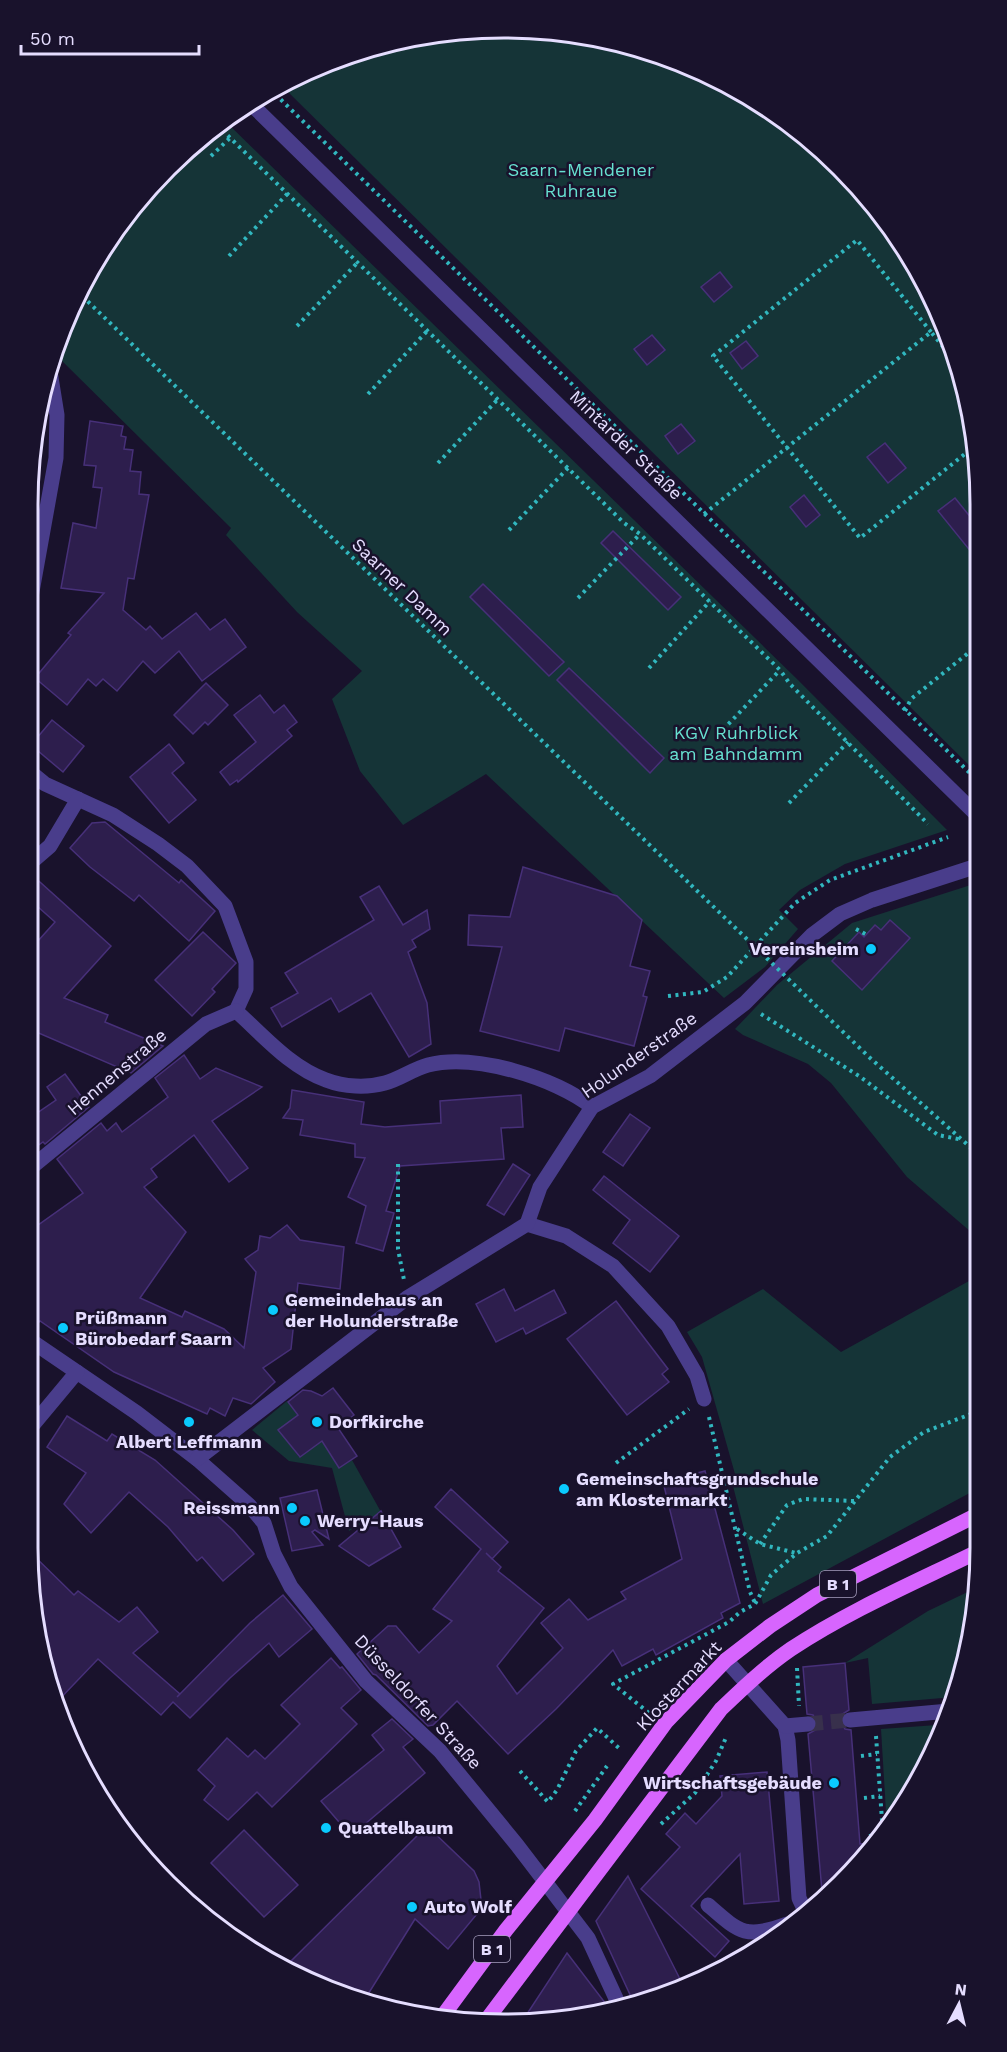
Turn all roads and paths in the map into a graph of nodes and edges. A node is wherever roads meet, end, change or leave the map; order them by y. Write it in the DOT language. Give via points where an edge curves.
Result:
graph roads {
  1 [pos="278,96"];
  2 [pos="256,109"];
  3 [pos="224,131"];
  4 [pos="231,137"];
  5 [pos="211,156"];
  6 [pos="288,193"];
  7 [pos="229,256"];
  8 [pos="358,262"];
  9 [pos="85,299"];
  10 [pos="297,326"];
  11 [pos="428,330"];
  12 [pos="931,332"];
  13 [pos="942,345"];
  14 [pos="52,386"];
  15 [pos="368,394"];
  16 [pos="498,399"];
  17 [pos="787,448"];
  18 [pos="967,452"];
  19 [pos="438,463"];
  20 [pos="568,468"];
  21 [pos="705,513"];
  22 [pos="509,530"];
  23 [pos="685,530"];
  24 [pos="640,534"];
  25 [pos="38,558"];
  26 [pos="578,598"];
  27 [pos="710,601"];
  28 [pos="970,651"];
  29 [pos="649,668"];
  30 [pos="780,670"];
  31 [pos="906,710"];
  32 [pos="891,731"];
  33 [pos="718,735"];
  34 [pos="848,742"];
  35 [pos="970,773"];
  36 [pos="38,778"];
  37 [pos="78,799"];
  38 [pos="789,802"];
  39 [pos="970,808"];
  40 [pos="928,824"];
  41 [pos="948,837"];
  42 [pos="38,856"];
  43 [pos="970,868"];
  44 [pos="668,996"];
  45 [pos="745,1004"];
  46 [pos="236,1011"];
  47 [pos="592,1107"];
  48 [pos="963,1140"];
  49 [pos="970,1147"];
  50 [pos="38,1162"];
  51 [pos="398,1164"];
  52 [pos="528,1224"];
  53 [pos="407,1298"];
  54 [pos="38,1345"];
  55 [pos="77,1372"];
  56 [pos="704,1399"];
  57 [pos="970,1414"];
  58 [pos="38,1419"];
  59 [pos="197,1459"];
  60 [pos="615,1462"];
  61 [pos="854,1501"];
  62 [pos="970,1518"];
  63 [pos="736,1529"];
  64 [pos="760,1544"];
  65 [pos="797,1553"];
  66 [pos="970,1556"];
  67 [pos="755,1604"];
  68 [pos="726,1660"];
  69 [pos="748,1683"];
  70 [pos="940,1712"];
  71 [pos="650,1713"];
  72 [pos="875,1718"];
  73 [pos="850,1720"];
  74 [pos="808,1724"];
  75 [pos="785,1726"];
  76 [pos="729,1730"];
  77 [pos="620,1749"];
  78 [pos="877,1754"];
  79 [pos="861,1756"];
  80 [pos="520,1771"];
  81 [pos="880,1796"];
  82 [pos="864,1798"];
  83 [pos="882,1820"];
  84 [pos="656,1829"];
  85 [pos="544,1882"];
  86 [pos="708,1905"];
  87 [pos="802,1906"];
  88 [pos="569,1913"];
  89 [pos="774,1927"];
  90 [pos="617,2001"];
  91 [pos="450,2012"];
  92 [pos="491,2014"];
  1 -- 21 [label="path"];
  2 -- 23 [label="street, Mintarder Straße"];
  3 -- 4 [label="path"];
  4 -- 5 [label="path"];
  4 -- 6 [label="path"];
  6 -- 7 [label="path"];
  6 -- 8 [label="path"];
  8 -- 10 [label="path"];
  8 -- 11 [label="path"];
  9 -- 48 [label="path, Saarner Damm, bridge" via="869,1057"];
  11 -- 15 [label="path"];
  11 -- 16 [label="path"];
  12 -- 13 [label="path"];
  12 -- 17 [label="path"];
  12 -- 17 [label="path" via="857,240 776,305 713,356"];
  14 -- 25 [label="street" via="57,415 56,458"];
  16 -- 19 [label="path"];
  16 -- 20 [label="path"];
  17 -- 18 [label="path" via="860,538"];
  17 -- 21 [label="path"];
  20 -- 22 [label="path"];
  20 -- 24 [label="path"];
  21 -- 23 [label="path"];
  21 -- 31 [label="path"];
  23 -- 32 [label="street, Mintarder Straße"];
  24 -- 26 [label="path"];
  24 -- 27 [label="path"];
  27 -- 29 [label="path"];
  27 -- 30 [label="path"];
  28 -- 31 [label="path" via="911,699"];
  30 -- 33 [label="path"];
  30 -- 34 [label="path"];
  31 -- 32 [label="path"];
  31 -- 35 [label="path"];
  32 -- 39 [label="street, Mintarder Straße"];
  34 -- 38 [label="path"];
  34 -- 40 [label="path"];
  36 -- 37 [label="street"];
  37 -- 42 [label="street" via="50,846"];
  37 -- 46 [label="street" via="113,815 158,844 187,866 225,906 246,962 246,989"];
  41 -- 44 [label="path" via="830,880 795,903 727,977 703,992"];
  43 -- 45 [label="street, Holunderstraße" via="840,914 812,935"];
  45 -- 47 [label="street, Holunderstraße" via="650,1076"];
  45 -- 48 [label="path" via="859,1076 938,1135"];
  46 -- 47 [label="street" via="294,1063 327,1081 356,1087 385,1083 428,1065 466,1062 510,1069 576,1095"];
  46 -- 50 [label="street, Hennenstraße" via="206,1024"];
  47 -- 52 [label="street, Holunderstraße" via="540,1187"];
  48 -- 49 [label="path"];
  51 -- 53 [label="path" via="398,1249"];
  52 -- 53 [label="street"];
  52 -- 56 [label="street" via="566,1236 613,1266 668,1326 697,1376"];
  53 -- 59 [label="street"];
  54 -- 55 [label="street, Düsseldorfer Straße"];
  55 -- 58 [label="street"];
  55 -- 59 [label="street, Düsseldorfer Straße"];
  56 -- 60 [label="path"];
  56 -- 63 [label="path"];
  57 -- 61 [label="path" via="924,1432 890,1457"];
  59 -- 85 [label="street, Düsseldorfer Straße" via="264,1523 291,1587 366,1681 453,1765"];
  61 -- 64 [label="path" via="803,1499 787,1505"];
  61 -- 65 [label="path" via="827,1536"];
  62 -- 68 [label="main road, Klostermarkt / B 1" via="817,1595"];
  63 -- 64 [label="path"];
  63 -- 67 [label="path"];
  64 -- 65 [label="path"];
  65 -- 67 [label="path" via="771,1575"];
  66 -- 69 [label="main road, B 1" via="840,1619 790,1650"];
  67 -- 71 [label="path" via="613,1684"];
  68 -- 69 [label="street"];
  68 -- 85 [label="main road, Klostermarkt / B 1" via="666,1722"];
  69 -- 75 [label="street"];
  69 -- 88 [label="main road, B 1" via="689,1749"];
  70 -- 72 [label="street"];
  72 -- 73 [label="street"];
  72 -- 78 [label="path"];
  74 -- 75 [label="street"];
  75 -- 87 [label="street"];
  76 -- 84 [label="path" via="716,1761 694,1793"];
  77 -- 80 [label="path" via="597,1728 576,1751 548,1802"];
  78 -- 79 [label="path"];
  78 -- 81 [label="path"];
  81 -- 82 [label="path"];
  81 -- 83 [label="path"];
  85 -- 88 [label="street, Düsseldorfer Straße"];
  85 -- 91 [label="main road, B 1"];
  86 -- 89 [label="street" via="737,1929 753,1933"];
  88 -- 90 [label="street, Düsseldorfer Straße" via="588,1938"];
  88 -- 92 [label="main road, B 1"];
}
